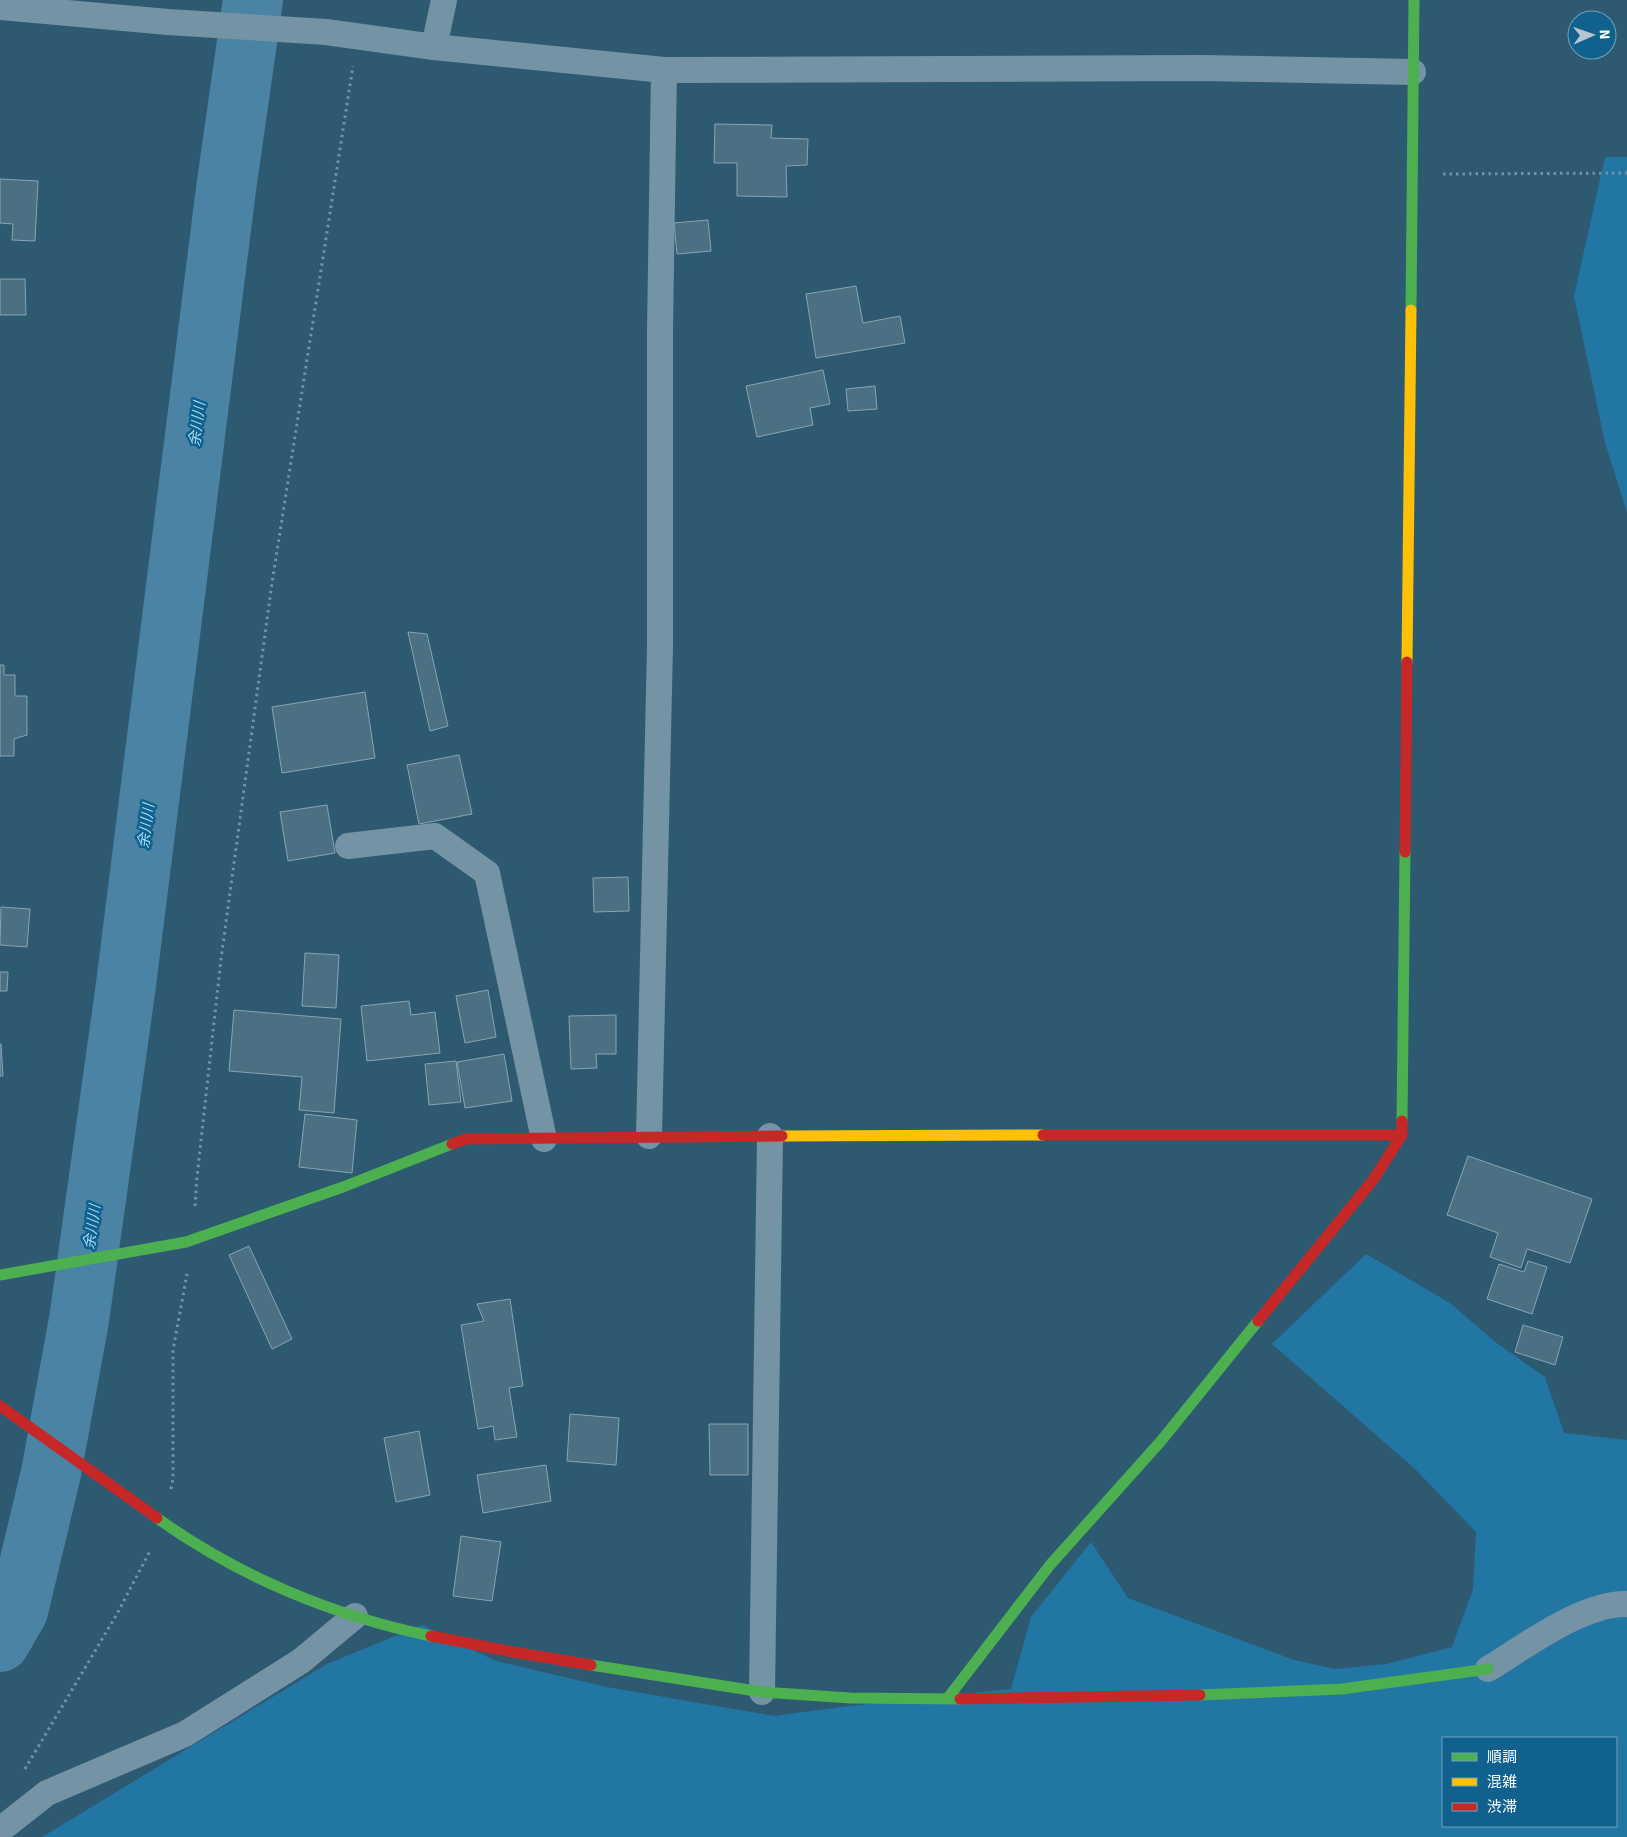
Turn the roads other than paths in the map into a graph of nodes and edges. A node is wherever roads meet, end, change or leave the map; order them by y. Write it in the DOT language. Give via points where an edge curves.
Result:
graph roads {
  1 [pos="444,0"];
  2 [pos="1414,0"];
  3 [pos="0,7"];
  4 [pos="434,47"];
  5 [pos="664,70"];
  6 [pos="1413,72"];
  7 [pos="348,846"];
  8 [pos="1402,1135"];
  9 [pos="649,1136"];
  10 [pos="770,1136"];
  11 [pos="544,1139"];
  12 [pos="1,1275"];
  13 [pos="0,1406"];
  14 [pos="1627,1604"];
  15 [pos="355,1616"];
  16 [pos="1488,1669"];
  17 [pos="762,1692"];
  18 [pos="948,1699"];
  19 [pos="0,1830"];
  1 -- 4 [label="street"];
  2 -- 6 [label="street"];
  3 -- 4 [label="street" via="326,32"];
  4 -- 5 [label="street"];
  5 -- 6 [label="street" via="1202,68"];
  5 -- 9 [label="street" via="660,656"];
  6 -- 8 [label="street"];
  7 -- 11 [label="street" via="435,836 486,872"];
  8 -- 10 [label="street"];
  8 -- 18 [label="street" via="1373,1180 1161,1441 1050,1564"];
  9 -- 10 [label="street"];
  9 -- 11 [label="street"];
  10 -- 17 [label="street"];
  11 -- 12 [label="street" via="466,1139 344,1187 190,1240"];
  13 -- 15 [label="street" via="164,1524 205,1549 267,1583"];
  14 -- 16 [label="street" via="1615,1604 1575,1616"];
  15 -- 17 [label="street" via="397,1629 513,1652"];
  15 -- 19 [label="street" via="301,1661 185,1734 47,1793"];
  16 -- 18 [label="street" via="1342,1689"];
  17 -- 18 [label="street" via="850,1698"];
}
